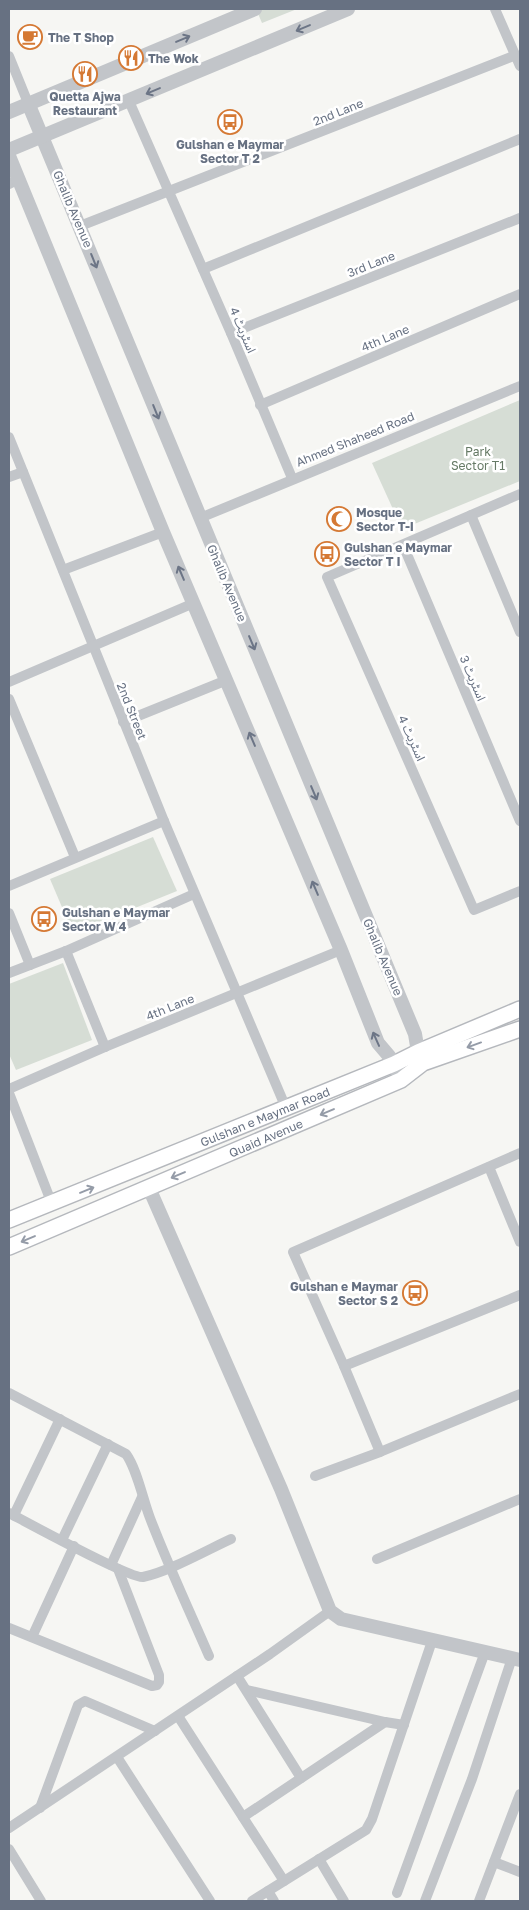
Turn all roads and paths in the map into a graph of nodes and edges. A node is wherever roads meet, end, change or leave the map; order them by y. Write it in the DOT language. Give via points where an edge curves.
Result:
graph roads {
  1 [pos="255,9"];
  2 [pos="348,9"];
  3 [pos="495,9"];
  4 [pos="516,55"];
  5 [pos="9,56"];
  6 [pos="520,66"];
  7 [pos="129,101"];
  8 [pos="28,103"];
  9 [pos="9,112"];
  10 [pos="43,136"];
  11 [pos="520,139"];
  12 [pos="9,150"];
  13 [pos="9,156"];
  14 [pos="14,181"];
  15 [pos="169,193"];
  16 [pos="520,218"];
  17 [pos="80,226"];
  18 [pos="203,269"];
  19 [pos="520,294"];
  20 [pos="231,333"];
  21 [pos="520,386"];
  22 [pos="260,405"];
  23 [pos="9,437"];
  24 [pos="23,472"];
  25 [pos="9,477"];
  26 [pos="292,478"];
  27 [pos="520,494"];
  28 [pos="471,515"];
  29 [pos="200,518"];
  30 [pos="163,532"];
  31 [pos="403,545"];
  32 [pos="63,570"];
  33 [pos="194,603"];
  34 [pos="520,632"];
  35 [pos="92,647"];
  36 [pos="227,680"];
  37 [pos="9,682"];
  38 [pos="9,699"];
  39 [pos="124,722"];
  40 [pos="164,821"];
  41 [pos="520,822"];
  42 [pos="75,857"];
  43 [pos="9,886"];
  44 [pos="520,891"];
  45 [pos="194,894"];
  46 [pos="9,913"];
  47 [pos="341,950"];
  48 [pos="66,951"];
  49 [pos="30,965"];
  50 [pos="9,973"];
  51 [pos="236,993"];
  52 [pos="520,1009"];
  53 [pos="520,1029"];
  54 [pos="105,1047"];
  55 [pos="420,1058"];
  56 [pos="394,1064"];
  57 [pos="401,1080"];
  58 [pos="9,1088"];
  59 [pos="9,1093"];
  60 [pos="286,1108"];
  61 [pos="520,1153"];
  62 [pos="489,1167"];
  63 [pos="149,1188"];
  64 [pos="52,1204"];
  65 [pos="9,1220"];
  66 [pos="520,1242"];
  67 [pos="9,1247"];
  68 [pos="520,1295"];
  69 [pos="344,1366"];
  70 [pos="520,1394"];
  71 [pos="10,1396"];
  72 [pos="60,1418"];
  73 [pos="108,1444"];
  74 [pos="380,1452"];
  75 [pos="315,1476"];
  76 [pos="142,1497"];
  77 [pos="519,1503"];
  78 [pos="11,1514"];
  79 [pos="231,1539"];
  80 [pos="62,1540"];
  81 [pos="74,1546"];
  82 [pos="377,1559"];
  83 [pos="114,1567"];
  84 [pos="170,1567"];
  85 [pos="330,1611"];
  86 [pos="9,1628"];
  87 [pos="32,1638"];
  88 [pos="432,1641"];
  89 [pos="485,1652"];
  90 [pos="209,1656"];
  91 [pos="516,1659"];
  92 [pos="238,1676"];
  93 [pos="246,1690"];
  94 [pos="178,1716"];
  95 [pos="385,1722"];
  96 [pos="404,1725"];
  97 [pos="155,1731"];
  98 [pos="117,1757"];
  99 [pos="301,1778"];
  100 [pos="520,1794"];
  101 [pos="40,1808"];
  102 [pos="243,1817"];
  103 [pos="9,1828"];
  104 [pos="9,1849"];
  105 [pos="319,1859"];
  106 [pos="494,1862"];
  107 [pos="520,1872"];
  108 [pos="284,1881"];
  109 [pos="268,1891"];
  110 [pos="397,1893"];
  111 [pos="41,1901"];
  112 [pos="210,1901"];
  113 [pos="252,1901"];
  114 [pos="274,1901"];
  115 [pos="344,1901"];
  116 [pos="424,1901"];
  117 [pos="479,1901"];
  8 -- 1 [label="street, one-way"];
  2 -- 7 [label="street, one-way"];
  3 -- 4 [label="street"];
  4 -- 6 [label="street"];
  4 -- 15 [label="street, 2nd Lane"];
  5 -- 8 [label="street"];
  7 -- 10 [label="street"];
  7 -- 15 [label="street"];
  8 -- 9 [label="street"];
  8 -- 10 [label="street, Ghalib Avenue"];
  10 -- 12 [label="street"];
  10 -- 17 [label="street, Ghalib Avenue"];
  11 -- 18 [label="street"];
  13 -- 14 [label="street"];
  14 -- 30 [label="street"];
  15 -- 17 [label="street, 2nd Lane"];
  15 -- 18 [label="street, اسٹریٹ 4"];
  16 -- 20 [label="street, 3rd Lane"];
  17 -- 29 [label="street, Ghalib Avenue, one-way"];
  18 -- 20 [label="street, اسٹریٹ 4"];
  19 -- 22 [label="street, 4th Lane"];
  20 -- 22 [label="street, اسٹریٹ 4"];
  21 -- 26 [label="street, Ahmed Shaheed Road"];
  22 -- 26 [label="street, اسٹریٹ 4"];
  23 -- 24 [label="street, 2nd Street"];
  24 -- 25 [label="street"];
  24 -- 32 [label="street, 2nd Street"];
  26 -- 29 [label="street, Ahmed Shaheed Road"];
  27 -- 28 [label="street"];
  28 -- 31 [label="street"];
  28 -- 34 [label="street"];
  29 -- 55 [label="street, Ghalib Avenue, one-way" via="415,1034"];
  30 -- 32 [label="street"];
  33 -- 30 [label="street, one-way"];
  31 -- 41 [label="street, اسٹریٹ 3"];
  31 -- 44 [label="street, اسٹریٹ 4" via="327,577 474,910"];
  32 -- 35 [label="street, 2nd Street"];
  33 -- 35 [label="street"];
  33 -- 36 [label="street"];
  35 -- 37 [label="street"];
  35 -- 39 [label="street, 2nd Street"];
  36 -- 39 [label="street"];
  47 -- 36 [label="street, one-way"];
  38 -- 42 [label="street"];
  39 -- 40 [label="street, 2nd Street"];
  40 -- 42 [label="street"];
  40 -- 45 [label="street, 2nd Street"];
  42 -- 43 [label="street"];
  45 -- 48 [label="street"];
  45 -- 51 [label="street, 2nd Street"];
  46 -- 49 [label="street"];
  47 -- 51 [label="street, 4th Lane"];
  56 -- 47 [label="street, one-way" via="378,1044"];
  48 -- 49 [label="street"];
  48 -- 54 [label="street"];
  49 -- 50 [label="street"];
  51 -- 54 [label="street, 4th Lane"];
  51 -- 60 [label="street, 2nd Street"];
  52 -- 55 [label="main road, Gulshan e Maymar Road"];
  53 -- 55 [label="main road, Quaid Avenue, one-way"];
  54 -- 58 [label="street, 4th Lane"];
  55 -- 56 [label="main road, Gulshan e Maymar Road"];
  55 -- 57 [label="main road, Quaid Avenue"];
  56 -- 57 [label="street"];
  56 -- 60 [label="main road, Gulshan e Maymar Road"];
  57 -- 63 [label="main road, Quaid Avenue, one-way"];
  59 -- 64 [label="street"];
  64 -- 60 [label="main road, Gulshan e Maymar Road, one-way"];
  61 -- 62 [label="street"];
  62 -- 66 [label="street"];
  62 -- 69 [label="street" via="293,1252"];
  63 -- 67 [label="main road, Quaid Avenue, one-way"];
  63 -- 85 [label="street" via="281,1489"];
  64 -- 65 [label="main road, Gulshan e Maymar Road"];
  68 -- 69 [label="street"];
  69 -- 74 [label="street"];
  70 -- 74 [label="street"];
  71 -- 72 [label="street"];
  72 -- 73 [label="street"];
  72 -- 78 [label="street"];
  73 -- 76 [label="street" via="122,1451 131,1461"];
  73 -- 80 [label="street"];
  74 -- 75 [label="street"];
  76 -- 83 [label="street"];
  76 -- 84 [label="street"];
  77 -- 82 [label="street"];
  78 -- 80 [label="street"];
  79 -- 84 [label="street"];
  80 -- 81 [label="street"];
  81 -- 83 [label="street"];
  81 -- 87 [label="street"];
  83 -- 84 [label="street" via="138,1577"];
  83 -- 87 [label="street" via="160,1675 157,1685 152,1686"];
  84 -- 90 [label="street"];
  85 -- 88 [label="street" via="341,1619"];
  85 -- 92 [label="street"];
  86 -- 87 [label="street"];
  88 -- 89 [label="street"];
  88 -- 96 [label="street"];
  89 -- 91 [label="street"];
  89 -- 110 [label="street"];
  91 -- 116 [label="street"];
  92 -- 93 [label="street"];
  92 -- 94 [label="street"];
  93 -- 95 [label="street"];
  93 -- 99 [label="street"];
  94 -- 97 [label="street"];
  94 -- 102 [label="street"];
  95 -- 96 [label="street"];
  95 -- 99 [label="street"];
  96 -- 105 [label="street" via="366,1830"];
  97 -- 98 [label="street"];
  97 -- 101 [label="street" via="81,1702"];
  98 -- 101 [label="street"];
  98 -- 112 [label="street"];
  99 -- 102 [label="street"];
  100 -- 106 [label="street"];
  101 -- 103 [label="street"];
  102 -- 108 [label="street"];
  104 -- 111 [label="street"];
  105 -- 108 [label="street"];
  105 -- 115 [label="street"];
  106 -- 107 [label="street"];
  106 -- 117 [label="street"];
  108 -- 109 [label="street"];
  109 -- 113 [label="street"];
  109 -- 114 [label="street"];
}
